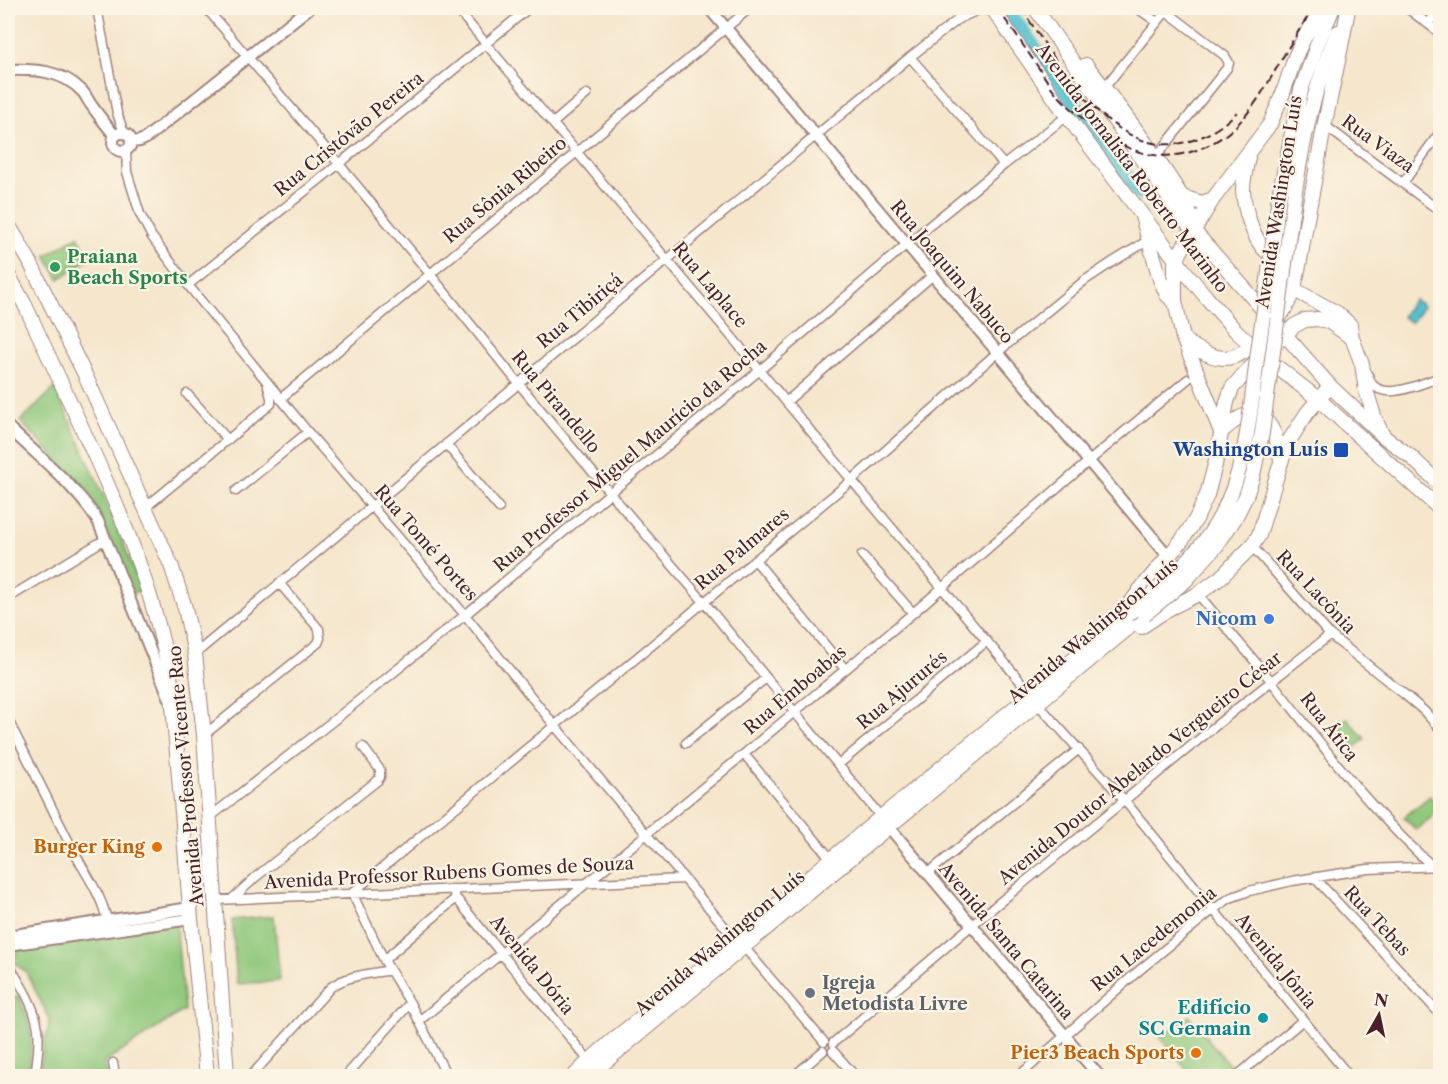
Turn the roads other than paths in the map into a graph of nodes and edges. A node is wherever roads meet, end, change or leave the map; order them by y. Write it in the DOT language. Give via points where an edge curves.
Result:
graph roads {
  1 [pos="97,8"];
  2 [pos="206,8"];
  3 [pos="309,8"];
  4 [pos="456,8"];
  5 [pos="529,8"];
  6 [pos="709,8"];
  7 [pos="750,8"];
  8 [pos="952,8"];
  9 [pos="968,8"];
  10 [pos="983,8"];
  11 [pos="992,8"];
  12 [pos="1137,8"];
  13 [pos="1324,8"];
  14 [pos="1333,8"];
  15 [pos="1349,8"];
  16 [pos="1407,8"];
  17 [pos="1440,8"];
  18 [pos="1167,9"];
  19 [pos="1038,13"];
  20 [pos="960,18"];
  21 [pos="1157,22"];
  22 [pos="1428,24"];
  23 [pos="726,28"];
  24 [pos="1440,33"];
  25 [pos="486,43"];
  26 [pos="248,57"];
  27 [pos="910,57"];
  28 [pos="10,71"];
  29 [pos="1104,88"];
  30 [pos="587,94"];
  31 [pos="117,113"];
  32 [pos="1067,116"];
  33 [pos="102,120"];
  34 [pos="553,123"];
  35 [pos="1324,125"];
  36 [pos="1440,132"];
  37 [pos="816,135"];
  38 [pos="124,140"];
  39 [pos="577,152"];
  40 [pos="1249,152"];
  41 [pos="1156,157"];
  42 [pos="339,164"];
  43 [pos="1004,165"];
  44 [pos="1403,183"];
  45 [pos="1182,197"];
  46 [pos="1213,199"];
  47 [pos="1440,211"];
  48 [pos="8,224"];
  49 [pos="1190,226"];
  50 [pos="1153,238"];
  51 [pos="908,244"];
  52 [pos="1301,253"];
  53 [pos="667,260"];
  54 [pos="1176,260"];
  55 [pos="8,274"];
  56 [pos="430,274"];
  57 [pos="933,275"];
  58 [pos="188,285"];
  59 [pos="1293,289"];
  60 [pos="1175,302"];
  61 [pos="1274,324"];
  62 [pos="1285,334"];
  63 [pos="1183,338"];
  64 [pos="1352,338"];
  65 [pos="1252,347"];
  66 [pos="998,352"];
  67 [pos="1263,356"];
  68 [pos="1362,364"];
  69 [pos="760,370"];
  70 [pos="1440,378"];
  71 [pos="265,379"];
  72 [pos="1188,379"];
  73 [pos="519,384"];
  74 [pos="1330,386"];
  75 [pos="187,394"];
  76 [pos="280,399"];
  77 [pos="1318,399"];
  78 [pos="786,402"];
  79 [pos="8,428"];
  80 [pos="308,432"];
  81 [pos="1221,432"];
  82 [pos="1383,436"];
  83 [pos="228,440"];
  84 [pos="446,444"];
  85 [pos="1089,461"];
  86 [pos="1281,462"];
  87 [pos="852,480"];
  88 [pos="1440,484"];
  89 [pos="236,491"];
  90 [pos="610,493"];
  91 [pos="372,506"];
  92 [pos="146,507"];
  93 [pos="499,508"];
  94 [pos="1440,509"];
  95 [pos="104,540"];
  96 [pos="1252,546"];
  97 [pos="862,555"];
  98 [pos="1169,557"];
  99 [pos="755,560"];
  100 [pos="279,584"];
  101 [pos="942,587"];
  102 [pos="1198,594"];
  103 [pos="8,598"];
  104 [pos="704,602"];
  105 [pos="913,613"];
  106 [pos="465,615"];
  107 [pos="1118,630"];
  108 [pos="1330,635"];
  109 [pos="987,641"];
  110 [pos="195,654"];
  111 [pos="845,669"];
  112 [pos="766,678"];
  113 [pos="1272,681"];
  114 [pos="1034,698"];
  115 [pos="172,705"];
  116 [pos="794,711"];
  117 [pos="8,720"];
  118 [pos="555,726"];
  119 [pos="1440,729"];
  120 [pos="204,735"];
  121 [pos="686,743"];
  122 [pos="363,747"];
  123 [pos="1079,749"];
  124 [pos="744,754"];
  125 [pos="838,765"];
  126 [pos="1125,801"];
  127 [pos="210,817"];
  128 [pos="885,822"];
  129 [pos="646,834"];
  130 [pos="831,859"];
  131 [pos="1436,866"];
  132 [pos="1440,873"];
  133 [pos="927,874"];
  134 [pos="1314,878"];
  135 [pos="683,879"];
  136 [pos="588,883"];
  137 [pos="452,889"];
  138 [pos="352,894"];
  139 [pos="456,898"];
  140 [pos="232,899"];
  141 [pos="216,900"];
  142 [pos="1214,909"];
  143 [pos="190,913"];
  144 [pos="107,921"];
  145 [pos="972,925"];
  146 [pos="8,936"];
  147 [pos="740,944"];
  148 [pos="8,945"];
  149 [pos="501,953"];
  150 [pos="384,960"];
  151 [pos="8,964"];
  152 [pos="390,970"];
  153 [pos="410,1003"];
  154 [pos="1440,1014"];
  155 [pos="1303,1020"];
  156 [pos="419,1021"];
  157 [pos="1064,1035"];
  158 [pos="828,1047"];
  159 [pos="113,1063"];
  160 [pos="594,1071"];
  161 [pos="443,1074"];
  162 [pos="35,1077"];
  163 [pos="115,1077"];
  164 [pos="207,1077"];
  165 [pos="227,1077"];
  166 [pos="251,1077"];
  167 [pos="346,1077"];
  168 [pos="574,1077"];
  169 [pos="794,1077"];
  170 [pos="855,1077"];
  171 [pos="1019,1077"];
  172 [pos="1099,1077"];
  173 [pos="1237,1077"];
  174 [pos="1348,1077"];
  1 -- 31 [label="street, Rua Tomé Portes"];
  2 -- 26 [label="street, Rua Pirandello"];
  3 -- 26 [label="street"];
  4 -- 25 [label="street, Rua Laplace"];
  5 -- 25 [label="street, Rua Cristóvão Pereira"];
  6 -- 23 [label="street, Rua Joaquim Nabuco"];
  7 -- 23 [label="street, Rua Sônia Ribeiro"];
  8 -- 20 [label="street"];
  9 -- 20 [label="street, Rua Tibiriçá"];
  10 -- 20 [label="street, Rua Tibiriçá"];
  11 -- 32 [label="main road, Avenida Jornalista Roberto Marinho"];
  12 -- 21 [label="street"];
  13 -- 40 [label="main road" via="1306,34 1269,123"];
  14 -- 107 [label="main road, Avenida Washington Luís, bridge" via="1301,90 1279,196 1238,474 1216,525 1198,549 1128,615"];
  15 -- 35 [label="main road"];
  15 -- 107 [label="main road, Avenida Washington Luís, bridge" via="1324,64 1303,145 1262,433 1246,496 1217,545 1186,580 1145,614"];
  16 -- 22 [label="street"];
  17 -- 22 [label="street"];
  18 -- 21 [label="street"];
  18 -- 41 [label="street" via="1229,63"];
  19 -- 29 [label="main road" via="1056,26"];
  19 -- 49 [label="main road, Avenida Jornalista Roberto Marinho"];
  20 -- 27 [label="street, Rua Tibiriçá"];
  21 -- 29 [label="street"];
  22 -- 24 [label="street"];
  23 -- 37 [label="street, Rua Joaquim Nabuco"];
  23 -- 39 [label="street, Rua Sônia Ribeiro"];
  25 -- 34 [label="street, Rua Laplace"];
  25 -- 42 [label="street, Rua Cristóvão Pereira"];
  26 -- 38 [label="street" via="146,138"];
  26 -- 42 [label="street, Rua Pirandello"];
  27 -- 37 [label="street, Rua Tibiriçá"];
  27 -- 43 [label="street"];
  28 -- 33 [label="street" via="32,69 58,75 80,89"];
  29 -- 41 [label="main road"];
  30 -- 34 [label="street"];
  31 -- 33 [label="street" via="109,122"];
  31 -- 38 [label="street, Rua Tomé Portes"];
  32 -- 43 [label="street, Rua Professor Miguel Maurício da Rocha"];
  32 -- 50 [label="main road, Avenida Jornalista Roberto Marinho" via="1142,216"];
  33 -- 38 [label="street"];
  34 -- 39 [label="street, Rua Laplace"];
  35 -- 44 [label="street, Rua Viaza"];
  35 -- 52 [label="main road"];
  36 -- 44 [label="street"];
  37 -- 51 [label="street, Rua Joaquim Nabuco"];
  37 -- 53 [label="street, Rua Tibiriçá"];
  38 -- 58 [label="street, Rua Tomé Portes" via="127,172 140,214"];
  39 -- 53 [label="street, Rua Laplace"];
  39 -- 56 [label="street, Rua Sônia Ribeiro"];
  40 -- 46 [label="main road"];
  40 -- 52 [label="main road" via="1243,190 1259,242 1278,258 1290,260"];
  41 -- 45 [label="main road"];
  42 -- 56 [label="street, Rua Pirandello"];
  42 -- 58 [label="street, Rua Cristóvão Pereira"];
  43 -- 51 [label="street, Rua Professor Miguel Maurício da Rocha"];
  44 -- 47 [label="street, Rua Viaza"];
  45 -- 46 [label="main road" via="1202,203"];
  45 -- 49 [label="main road"];
  46 -- 49 [label="main road"];
  48 -- 92 [label="main road, Avenida Professor Vicente Rao" via="87,377"];
  49 -- 54 [label="main road"];
  49 -- 61 [label="main road, Avenida Jornalista Roberto Marinho"];
  50 -- 54 [label="main road, Avenida Jornalista Roberto Marinho"];
  50 -- 60 [label="main road" via="1160,279"];
  50 -- 66 [label="street, Rua Palmares" via="1084,281"];
  51 -- 57 [label="street, Rua Joaquim Nabuco"];
  51 -- 69 [label="street, Rua Professor Miguel Maurício da Rocha"];
  52 -- 59 [label="main road"];
  53 -- 69 [label="street, Rua Laplace"];
  53 -- 73 [label="street, Rua Tibiriçá"];
  54 -- 60 [label="main road"];
  54 -- 65 [label="main road, Avenida Jornalista Roberto Marinho"];
  55 -- 115 [label="main road, Avenida Professor Vicente Rao" via="75,412 138,559 166,656"];
  56 -- 73 [label="street, Rua Pirandello"];
  56 -- 76 [label="street, Rua Sônia Ribeiro"];
  57 -- 66 [label="street, Rua Joaquim Nabuco"];
  57 -- 78 [label="street"];
  58 -- 71 [label="street, Rua Tomé Portes"];
  59 -- 61 [label="main road"];
  59 -- 64 [label="main road" via="1337,313 1350,325"];
  60 -- 63 [label="main road"];
  61 -- 62 [label="main road, Avenida Jornalista Roberto Marinho"];
  61 -- 65 [label="main road"];
  62 -- 64 [label="main road" via="1305,320 1317,319 1328,321"];
  62 -- 67 [label="main road"];
  62 -- 74 [label="main road, Avenida Jornalista Roberto Marinho"];
  63 -- 65 [label="main road" via="1215,357 1229,358"];
  63 -- 81 [label="main road"];
  64 -- 68 [label="main road"];
  65 -- 67 [label="main road, Avenida Jornalista Roberto Marinho"];
  66 -- 85 [label="street, Rua Joaquim Nabuco"];
  66 -- 87 [label="street, Rua Palmares"];
  67 -- 77 [label="main road, Avenida Jornalista Roberto Marinho"];
  67 -- 81 [label="main road" via="1232,388"];
  68 -- 70 [label="street" via="1373,385 1390,392"];
  68 -- 82 [label="main road" via="1366,390"];
  69 -- 78 [label="street, Rua Laplace"];
  69 -- 90 [label="street, Rua Professor Miguel Maurício da Rocha"];
  71 -- 76 [label="street, Rua Tomé Portes"];
  71 -- 83 [label="street" via="270,404"];
  72 -- 85 [label="street, Rua Emboabas"];
  73 -- 84 [label="street, Rua Tibiriçá"];
  73 -- 90 [label="street, Rua Pirandello"];
  74 -- 77 [label="main road"];
  74 -- 82 [label="main road, Avenida Jornalista Roberto Marinho"];
  75 -- 83 [label="street"];
  76 -- 80 [label="street, Rua Tomé Portes"];
  77 -- 86 [label="main road" via="1293,434"];
  77 -- 94 [label="main road, Avenida Jornalista Roberto Marinho"];
  78 -- 87 [label="street, Rua Laplace"];
  79 -- 95 [label="street" via="89,507"];
  80 -- 89 [label="street"];
  80 -- 91 [label="street, Rua Tomé Portes"];
  81 -- 86 [label="main road" via="1244,416 1258,417 1276,435"];
  81 -- 98 [label="main road" via="1207,495"];
  82 -- 88 [label="main road, Avenida Jornalista Roberto Marinho"];
  83 -- 92 [label="street"];
  84 -- 91 [label="street, Rua Tibiriçá"];
  84 -- 93 [label="street"];
  85 -- 98 [label="street, Rua Joaquim Nabuco"];
  85 -- 101 [label="street, Rua Emboabas"];
  86 -- 96 [label="main road" via="1259,535"];
  87 -- 99 [label="street, Rua Palmares"];
  87 -- 101 [label="street, Rua Laplace"];
  90 -- 104 [label="street, Rua Pirandello"];
  90 -- 106 [label="street, Rua Professor Miguel Maurício da Rocha"];
  91 -- 100 [label="street, Rua Tibiriçá"];
  91 -- 106 [label="street, Rua Tomé Portes"];
  92 -- 110 [label="main road, Avenida Professor Vicente Rao" via="171,565"];
  95 -- 103 [label="street"];
  95 -- 115 [label="street"];
  96 -- 102 [label="main road"];
  96 -- 108 [label="street, Rua Lacônia"];
  97 -- 105 [label="street"];
  98 -- 107 [label="main road" via="1140,590"];
  99 -- 104 [label="street, Rua Palmares"];
  99 -- 111 [label="street"];
  100 -- 110 [label="street, Rua Tibiriçá"];
  100 -- 120 [label="street" via="319,628 318,643"];
  101 -- 105 [label="street, Rua Emboabas"];
  101 -- 109 [label="street, Rua Laplace"];
  102 -- 107 [label="main road" via="1140,627"];
  102 -- 113 [label="street, Rua Ática"];
  104 -- 112 [label="street, Rua Pirandello"];
  104 -- 118 [label="street, Rua Palmares"];
  105 -- 111 [label="street, Rua Emboabas"];
  106 -- 118 [label="street, Rua Tomé Portes"];
  106 -- 127 [label="street, Rua Professor Miguel Maurício da Rocha"];
  107 -- 114 [label="main road, Avenida Washington Luís"];
  108 -- 113 [label="street, Avenida Doutor Abelardo Vergueiro César"];
  108 -- 119 [label="street, Rua Lacônia" via="1424,711"];
  109 -- 114 [label="street, Rua Laplace"];
  109 -- 125 [label="street, Rua Ajururés"];
  110 -- 120 [label="main road, Avenida Professor Vicente Rao"];
  111 -- 116 [label="street, Rua Emboabas"];
  112 -- 116 [label="street, Rua Pirandello"];
  112 -- 121 [label="street"];
  113 -- 126 [label="street, Avenida Doutor Abelardo Vergueiro César"];
  113 -- 131 [label="street, Rua Ática" via="1392,829"];
  114 -- 123 [label="street, Avenida Jônia"];
  114 -- 128 [label="main road, Avenida Washington Luís"];
  115 -- 143 [label="main road, Avenida Professor Vicente Rao"];
  116 -- 124 [label="street, Rua Emboabas"];
  116 -- 125 [label="street, Rua Pirandello"];
  117 -- 144 [label="street"];
  118 -- 129 [label="street, Rua Tomé Portes"];
  118 -- 138 [label="street, Rua Palmares"];
  120 -- 127 [label="main road, Avenida Professor Vicente Rao"];
  122 -- 140 [label="street" via="380,771 378,780"];
  123 -- 126 [label="street, Avenida Jônia"];
  123 -- 133 [label="street"];
  124 -- 129 [label="street, Rua Emboabas"];
  124 -- 130 [label="street"];
  125 -- 128 [label="street, Rua Pirandello"];
  126 -- 142 [label="street, Avenida Jônia"];
  126 -- 145 [label="street, Avenida Doutor Abelardo Vergueiro César"];
  127 -- 141 [label="main road, Avenida Professor Vicente Rao"];
  128 -- 130 [label="main road, Avenida Washington Luís"];
  128 -- 133 [label="street, Avenida Santa Catarina"];
  128 -- 147 [label="main road, Avenida Washington Luís"];
  129 -- 135 [label="street, Rua Tomé Portes"];
  129 -- 136 [label="street, Rua Emboabas"];
  130 -- 147 [label="main road, Avenida Washington Luís"];
  131 -- 132 [label="street, Rua Ática"];
  131 -- 134 [label="street, Rua Lacedemonia" via="1368,869"];
  133 -- 145 [label="street, Avenida Santa Catarina"];
  134 -- 142 [label="street, Rua Lacedemonia" via="1249,891"];
  134 -- 154 [label="street, Rua Tebas"];
  135 -- 136 [label="street, Avenida Professor Rubens Gomes de Souza"];
  135 -- 147 [label="street, Rua Tomé Portes"];
  136 -- 137 [label="street, Avenida Professor Rubens Gomes de Souza"];
  136 -- 149 [label="street, Rua Emboabas"];
  137 -- 138 [label="street, Avenida Professor Rubens Gomes de Souza"];
  137 -- 139 [label="street, Avenida Dória"];
  138 -- 140 [label="street, Avenida Professor Rubens Gomes de Souza"];
  138 -- 150 [label="street"];
  139 -- 149 [label="street, Avenida Dória"];
  139 -- 150 [label="street"];
  140 -- 141 [label="street, Avenida Professor Rubens Gomes de Souza"];
  141 -- 165 [label="main road, Avenida Professor Vicente Rao"];
  142 -- 155 [label="street, Avenida Jônia"];
  142 -- 157 [label="street, Rua Lacedemonia"];
  143 -- 144 [label="street"];
  143 -- 148 [label="street"];
  143 -- 164 [label="main road, Avenida Professor Vicente Rao"];
  144 -- 146 [label="street"];
  145 -- 157 [label="street, Avenida Santa Catarina"];
  145 -- 158 [label="street, Avenida Doutor Abelardo Vergueiro César"];
  147 -- 158 [label="street, Rua Tomé Portes"];
  147 -- 160 [label="main road, Avenida Washington Luís"];
  149 -- 156 [label="street, Rua Emboabas"];
  149 -- 160 [label="street, Avenida Dória"];
  150 -- 152 [label="street"];
  151 -- 162 [label="street" via="36,1018 39,1043"];
  152 -- 153 [label="street"];
  152 -- 166 [label="street" via="351,977 331,987"];
  153 -- 156 [label="street"];
  153 -- 167 [label="street"];
  155 -- 173 [label="street"];
  155 -- 174 [label="street, Avenida Jônia"];
  156 -- 161 [label="street"];
  157 -- 171 [label="street, Rua Lacedemonia"];
  157 -- 172 [label="street, Avenida Santa Catarina"];
  158 -- 169 [label="street, Avenida Doutor Abelardo Vergueiro César"];
  158 -- 170 [label="street, Rua Tomé Portes"];
  159 -- 163 [label="street"];
  160 -- 168 [label="main road, Avenida Washington Luís"];
}
